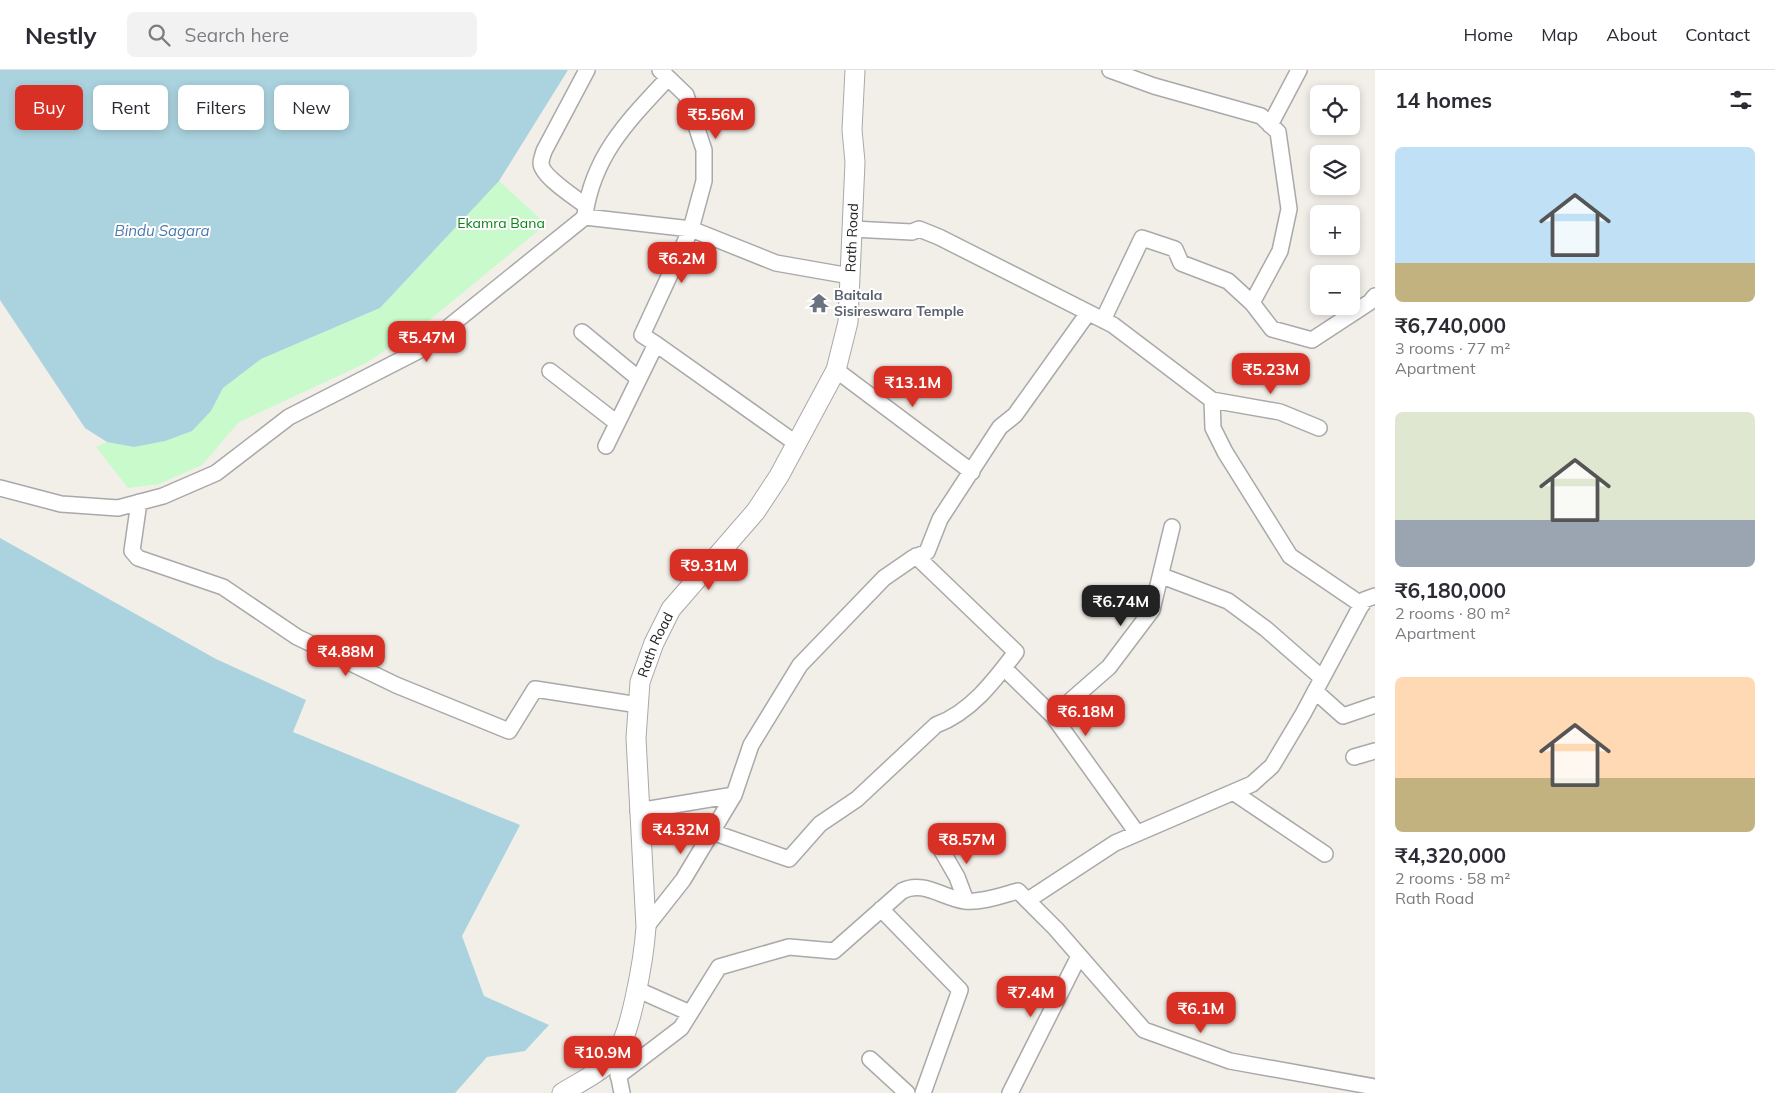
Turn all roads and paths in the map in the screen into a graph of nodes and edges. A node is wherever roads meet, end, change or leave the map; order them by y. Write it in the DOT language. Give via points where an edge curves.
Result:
graph roads {
  1 [pos="587,70"];
  2 [pos="856,70"];
  3 [pos="1110,70"];
  4 [pos="1299,70"];
  5 [pos="664,74"];
  6 [pos="1149,77"];
  7 [pos="1270,125"];
  8 [pos="585,212"];
  9 [pos="691,229"];
  10 [pos="852,229"];
  11 [pos="850,276"];
  12 [pos="1375,296"];
  13 [pos="1252,302"];
  14 [pos="1088,312"];
  15 [pos="1103,320"];
  16 [pos="582,332"];
  17 [pos="656,344"];
  18 [pos="836,370"];
  19 [pos="550,371"];
  20 [pos="639,379"];
  21 [pos="1212,400"];
  22 [pos="617,423"];
  23 [pos="1319,428"];
  24 [pos="797,444"];
  25 [pos="606,446"];
  26 [pos="972,472"];
  27 [pos="0,488"];
  28 [pos="139,502"];
  29 [pos="1172,527"];
  30 [pos="916,556"];
  31 [pos="1162,576"];
  32 [pos="1375,596"];
  33 [pos="1362,605"];
  34 [pos="1004,668"];
  35 [pos="1319,685"];
  36 [pos="1375,705"];
  37 [pos="637,708"];
  38 [pos="1053,716"];
  39 [pos="1375,750"];
  40 [pos="1354,757"];
  41 [pos="1232,792"];
  42 [pos="734,794"];
  43 [pos="638,811"];
  44 [pos="712,832"];
  45 [pos="1138,833"];
  46 [pos="938,844"];
  47 [pos="1325,854"];
  48 [pos="1028,900"];
  49 [pos="966,901"];
  50 [pos="881,909"];
  51 [pos="646,927"];
  52 [pos="1080,956"];
  53 [pos="636,989"];
  54 [pos="690,1014"];
  55 [pos="615,1057"];
  56 [pos="870,1059"];
  57 [pos="618,1076"];
  58 [pos="1375,1087"];
  59 [pos="1346,1088"];
  60 [pos="562,1093"];
  61 [pos="622,1093"];
  62 [pos="907,1093"];
  63 [pos="923,1093"];
  64 [pos="1010,1093"];
  1 -- 8 [label="street" via="541,162 549,177"];
  2 -- 10 [label="street, Rath Road"];
  3 -- 6 [label="street"];
  4 -- 7 [label="street"];
  5 -- 8 [label="street" via="609,146 597,168"];
  5 -- 9 [label="street" via="686,95 704,150 704,181"];
  6 -- 7 [label="street" via="1261,116"];
  7 -- 13 [label="street" via="1278,132 1289,209 1280,251"];
  8 -- 9 [label="street"];
  8 -- 28 [label="street" via="420,350 289,417 216,473 163,496"];
  9 -- 11 [label="street" via="776,263"];
  9 -- 17 [label="street" via="642,335"];
  10 -- 11 [label="street, Rath Road"];
  10 -- 14 [label="street" via="912,232 919,229"];
  11 -- 18 [label="street, Rath Road" via="848,322"];
  12 -- 13 [label="street" via="1312,340 1272,329"];
  13 -- 15 [label="street" via="1228,281 1181,263 1175,249 1142,238"];
  14 -- 15 [label="street"];
  14 -- 26 [label="street" via="1015,415 1000,428"];
  15 -- 21 [label="street"];
  16 -- 20 [label="street"];
  17 -- 20 [label="street"];
  17 -- 24 [label="street"];
  18 -- 24 [label="street, Rath Road"];
  18 -- 26 [label="street"];
  19 -- 22 [label="street"];
  20 -- 22 [label="street"];
  21 -- 23 [label="street" via="1280,412"];
  21 -- 33 [label="street" via="1213,428 1290,556"];
  22 -- 25 [label="street"];
  24 -- 37 [label="street, Rath Road" via="756,510 671,609 640,682"];
  26 -- 30 [label="street" via="940,519 927,552"];
  27 -- 28 [label="street" via="61,504 118,508"];
  28 -- 37 [label="street" via="132,551 138,558 223,587 297,637 422,696 509,731 535,689 632,704"];
  29 -- 31 [label="street"];
  30 -- 34 [label="street" via="1016,652"];
  30 -- 42 [label="street" via="884,578 800,665 751,745"];
  31 -- 35 [label="street" via="1228,601 1266,629"];
  31 -- 38 [label="street" via="1152,610 1109,668"];
  32 -- 33 [label="street" via="1364,600"];
  33 -- 35 [label="street"];
  34 -- 38 [label="street"];
  34 -- 44 [label="street" via="988,690 947,721 936,725 857,799 820,824 789,859"];
  35 -- 36 [label="street" via="1343,716"];
  35 -- 41 [label="street" via="1272,766 1252,784"];
  37 -- 43 [label="street, Rath Road"];
  38 -- 45 [label="street"];
  39 -- 40 [label="street"];
  41 -- 45 [label="street"];
  41 -- 47 [label="street"];
  42 -- 43 [label="street"];
  42 -- 44 [label="street"];
  43 -- 51 [label="street, Rath Road"];
  44 -- 51 [label="street" via="683,880"];
  45 -- 48 [label="street" via="1115,843"];
  46 -- 49 [label="street"];
  48 -- 49 [label="street" via="1018,891"];
  48 -- 52 [label="street"];
  49 -- 50 [label="street" via="910,886"];
  50 -- 54 [label="street" via="834,951 789,947 720,967"];
  50 -- 63 [label="street" via="960,990"];
  51 -- 53 [label="street, Rath Road"];
  52 -- 59 [label="street" via="1144,1030 1230,1061"];
  52 -- 64 [label="street"];
  53 -- 54 [label="street"];
  53 -- 55 [label="street, Rath Road" via="622,1043"];
  54 -- 57 [label="street" via="681,1028"];
  55 -- 57 [label="street"];
  55 -- 60 [label="street"];
  56 -- 62 [label="street"];
  57 -- 61 [label="street"];
  58 -- 59 [label="street"];
}
